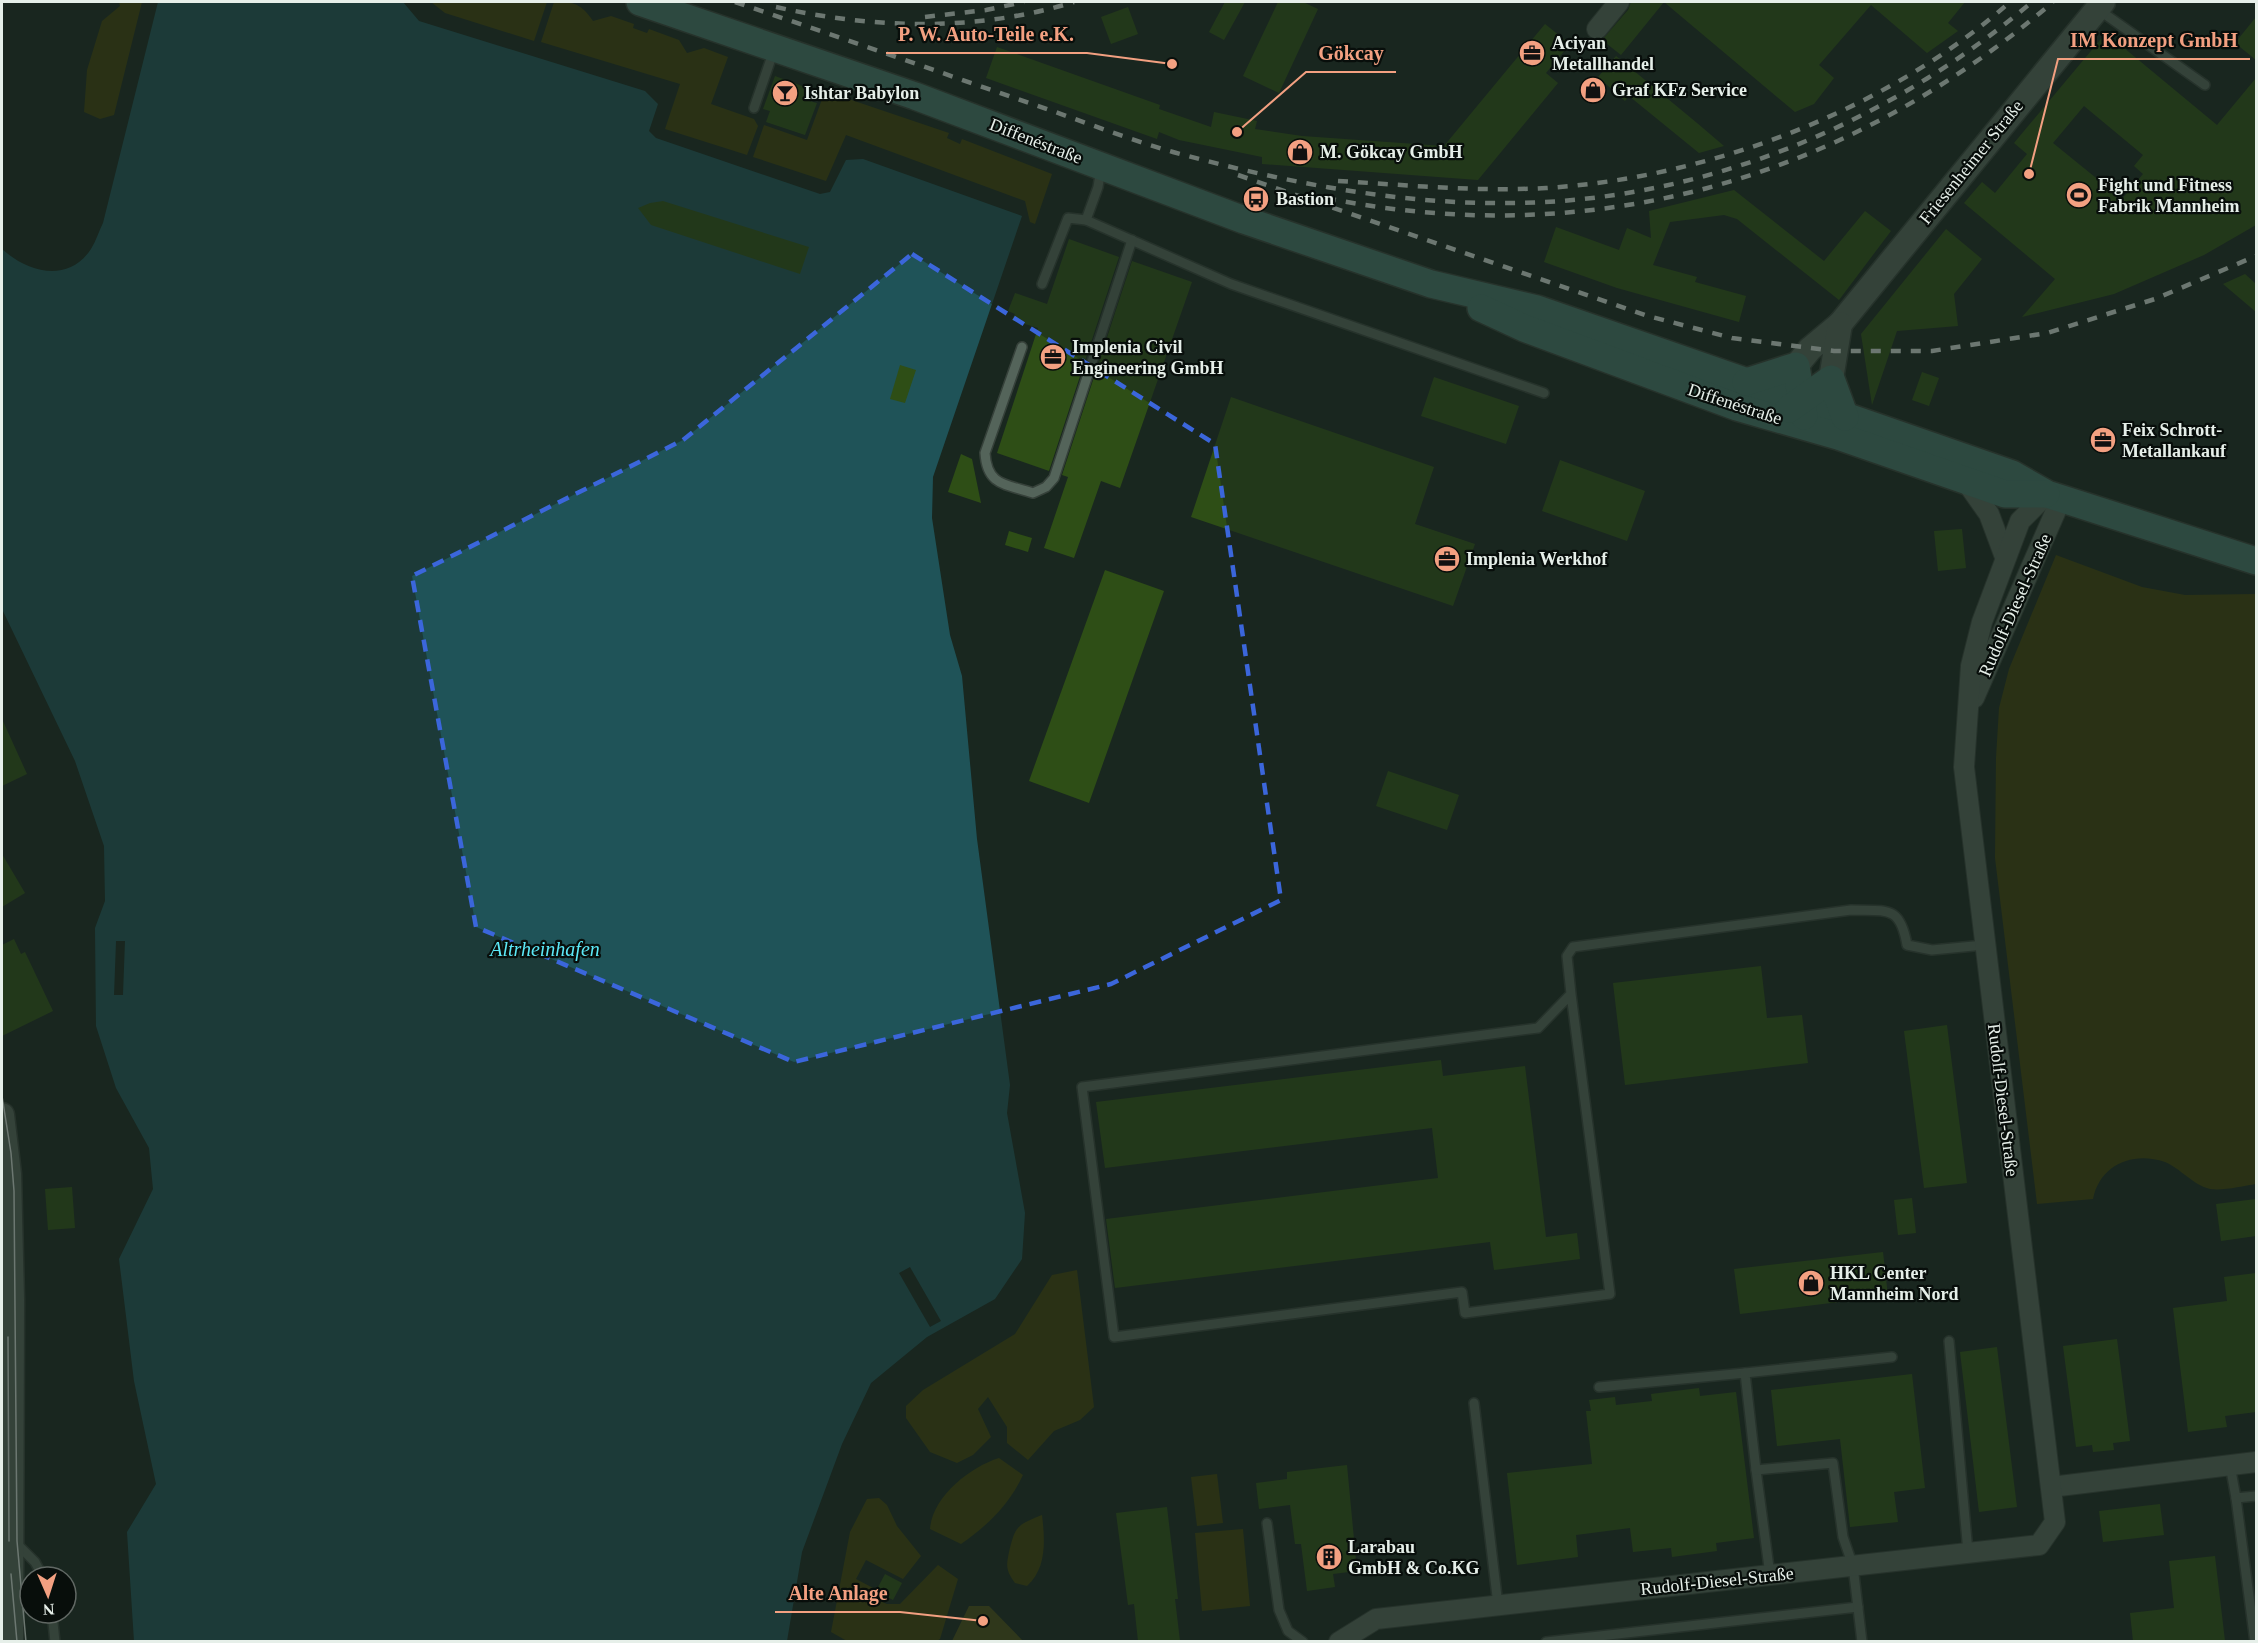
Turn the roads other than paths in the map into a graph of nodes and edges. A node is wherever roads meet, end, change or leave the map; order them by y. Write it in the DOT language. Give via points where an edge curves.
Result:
graph roads {
  1 [pos="640,2"];
  2 [pos="1619,2"];
  3 [pos="2100,5"];
  4 [pos="1597,28"];
  5 [pos="775,48"];
  6 [pos="2205,85"];
  7 [pos="754,108"];
  8 [pos="1101,166"];
  9 [pos="1086,220"];
  10 [pos="1132,240"];
  11 [pos="1042,284"];
  12 [pos="1431,284"];
  13 [pos="1840,324"];
  14 [pos="1022,347"];
  15 [pos="1796,366"];
  16 [pos="1832,379"];
  17 [pos="1746,382"];
  18 [pos="1544,393"];
  19 [pos="1804,414"];
  20 [pos="1845,417"];
  21 [pos="1965,480"];
  22 [pos="2054,497"];
  23 [pos="2005,557"];
  24 [pos="2256,561"];
  25 [pos="1968,711"];
  26 [pos="1984,945"];
  27 [pos="1571,994"];
  28 [pos="2,1115"];
  29 [pos="6,1273"];
  30 [pos="1949,1341"];
  31 [pos="1892,1357"];
  32 [pos="1745,1373"];
  33 [pos="1599,1387"];
  34 [pos="1474,1403"];
  35 [pos="2256,1462"];
  36 [pos="2230,1465"];
  37 [pos="1756,1470"];
  38 [pos="2051,1487"];
  39 [pos="2256,1496"];
  40 [pos="2236,1498"];
  41 [pos="1267,1523"];
  42 [pos="12,1542"];
  43 [pos="1968,1552"];
  44 [pos="37,1565"];
  45 [pos="1853,1566"];
  46 [pos="1770,1575"];
  47 [pos="1498,1605"];
  48 [pos="1858,1607"];
  49 [pos="53,1625"];
  50 [pos="1358,1636"];
  51 [pos="11,1641"];
  52 [pos="55,1641"];
  53 [pos="1303,1641"];
  54 [pos="1339,1641"];
  55 [pos="1543,1641"];
  56 [pos="1862,1641"];
  57 [pos="2255,1641"];
  1 -- 5 [label="main road, Diffenéstraße"];
  2 -- 4 [label="street"];
  3 -- 6 [label="lane"];
  3 -- 13 [label="street, Friesenheimer Straße"];
  5 -- 7 [label="lane"];
  5 -- 8 [label="main road, Diffenéstraße"];
  8 -- 9 [label="lane"];
  8 -- 12 [label="main road, Diffenéstraße"];
  9 -- 10 [label="lane"];
  9 -- 11 [label="lane" via="1068,218"];
  10 -- 14 [label="lane" via="1054,478 1033,494 995,481 986,470 985,453"];
  10 -- 18 [label="lane" via="1231,284"];
  12 -- 17 [label="main road, Diffenéstraße" via="1537,309"];
  12 -- 19 [label="main road, Diffenéstraße" via="1524,328 1727,403 1776,418"];
  13 -- 15 [label="street, Friesenheimer Straße" via="1809,349"];
  13 -- 16 [label="street"];
  15 -- 17 [label="main road"];
  15 -- 19 [label="main road"];
  16 -- 19 [label="main road"];
  16 -- 20 [label="main road"];
  17 -- 19 [label="main road, Diffenéstraße"];
  19 -- 20 [label="main road, Diffenéstraße"];
  19 -- 21 [label="main road, Diffenéstraße"];
  20 -- 22 [label="main road, Diffenéstraße" via="2012,474"];
  21 -- 22 [label="main road, Diffenéstraße" via="2005,494"];
  21 -- 23 [label="street, Rudolf-Diesel-Straße" via="1989,514"];
  22 -- 23 [label="street, Rudolf-Diesel-Straße" via="2020,520"];
  22 -- 24 [label="main road, Diffenéstraße"];
  22 -- 25 [label="street, Rudolf-Diesel-Straße"];
  23 -- 25 [label="street, Rudolf-Diesel-Straße" via="1971,666"];
  25 -- 26 [label="street, Rudolf-Diesel-Straße" via="1964,767"];
  26 -- 27 [label="lane" via="1932,950 1907,945 1904,923 1890,912 1851,910 1573,947 1567,956"];
  26 -- 38 [label="street, Rudolf-Diesel-Straße"];
  27 -- 27 [label="lane" via="1538,1028 1082,1087 1114,1337 1462,1292 1465,1313 1610,1294"];
  28 -- 29 [label="street" via="8,1164"];
  29 -- 42 [label="street"];
  30 -- 43 [label="lane"];
  31 -- 32 [label="lane"];
  32 -- 33 [label="lane"];
  32 -- 37 [label="lane"];
  34 -- 47 [label="lane"];
  35 -- 36 [label="street"];
  36 -- 38 [label="street"];
  36 -- 40 [label="lane"];
  37 -- 45 [label="lane" via="1833,1463 1843,1537"];
  37 -- 46 [label="lane"];
  38 -- 43 [label="street, Rudolf-Diesel-Straße" via="2055,1522 2039,1545"];
  39 -- 40 [label="lane"];
  40 -- 57 [label="lane"];
  41 -- 53 [label="lane" via="1279,1610 1288,1631"];
  42 -- 44 [label="lane" via="17,1541"];
  42 -- 51 [label="street"];
  43 -- 45 [label="street, Rudolf-Diesel-Straße"];
  45 -- 46 [label="street, Rudolf-Diesel-Straße"];
  45 -- 48 [label="lane"];
  46 -- 47 [label="street, Rudolf-Diesel-Straße"];
  47 -- 50 [label="street, Rudolf-Diesel-Straße" via="1376,1619"];
  48 -- 55 [label="lane"];
  48 -- 56 [label="lane"];
  49 -- 52 [label="lane"];
  50 -- 54 [label="street, Rudolf-Diesel-Straße"];
}
